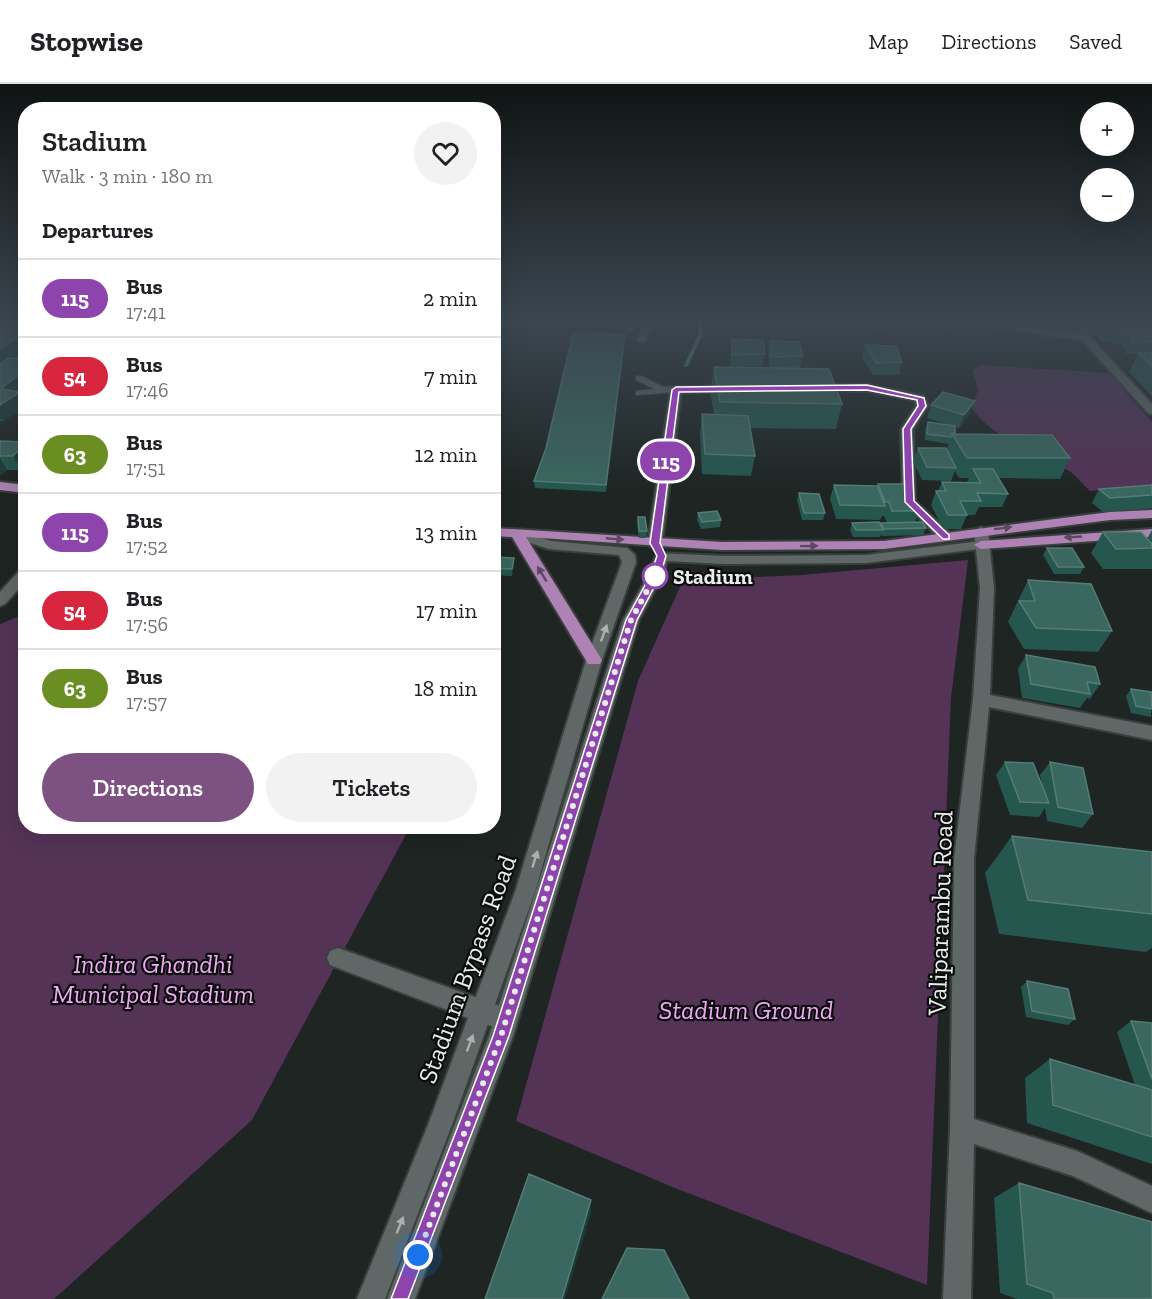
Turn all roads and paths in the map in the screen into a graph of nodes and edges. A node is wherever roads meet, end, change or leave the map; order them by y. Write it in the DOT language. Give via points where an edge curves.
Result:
graph roads {
  1 [pos="641,379"];
  2 [pos="1122,379"];
  3 [pos="807,388"];
  4 [pos="747,389"];
  5 [pos="670,390"];
  6 [pos="639,393"];
  7 [pos="1152,411"];
  8 [pos="0,486"];
  9 [pos="18,488"];
  10 [pos="1152,513"];
  11 [pos="1152,532"];
  12 [pos="501,533"];
  13 [pos="517,534"];
  14 [pos="946,537"];
  15 [pos="981,538"];
  16 [pos="658,549"];
  17 [pos="18,581"];
  18 [pos="0,601"];
  19 [pos="594,660"];
  20 [pos="981,699"];
  21 [pos="1152,733"];
  22 [pos="338,958"];
  23 [pos="481,1012"];
  24 [pos="506,1019"];
  25 [pos="962,1128"];
  26 [pos="1152,1200"];
  27 [pos="371,1299"];
  28 [pos="401,1299"];
  29 [pos="957,1299"];
  1 -- 5 [label="lane"];
  2 -- 7 [label="street"];
  3 -- 14 [label="street" via="867,388 920,398 922,406 907,429 909,502"];
  4 -- 5 [label="street"];
  5 -- 6 [label="lane"];
  5 -- 16 [label="street"];
  8 -- 9 [label="main road"];
  15 -- 10 [label="main road, one-way" via="1110,516"];
  11 -- 15 [label="main road, one-way"];
  12 -- 13 [label="main road"];
  13 -- 16 [label="main road, one-way" via="556,534"];
  19 -- 13 [label="main road, one-way"];
  19 -- 13 [label="street, Stadium Bypass Road, one-way" via="623,582 628,555 622,551 549,545"];
  14 -- 15 [label="main road"];
  16 -- 14 [label="main road, one-way" via="884,545"];
  15 -- 16 [label="street" via="866,559 724,560"];
  15 -- 20 [label="street, Valiparambu Road" via="987,588"];
  16 -- 24 [label="street" via="655,576 631,620"];
  17 -- 18 [label="street"];
  23 -- 19 [label="street, Stadium Bypass Road, one-way" via="525,892"];
  20 -- 21 [label="street"];
  20 -- 25 [label="street, Valiparambu Road" via="964,859"];
  22 -- 23 [label="street"];
  23 -- 24 [label="street"];
  27 -- 23 [label="street, Stadium Bypass Road, one-way"];
  24 -- 28 [label="street"];
  25 -- 26 [label="street" via="1077,1164"];
  25 -- 29 [label="street, Valiparambu Road"];
}
